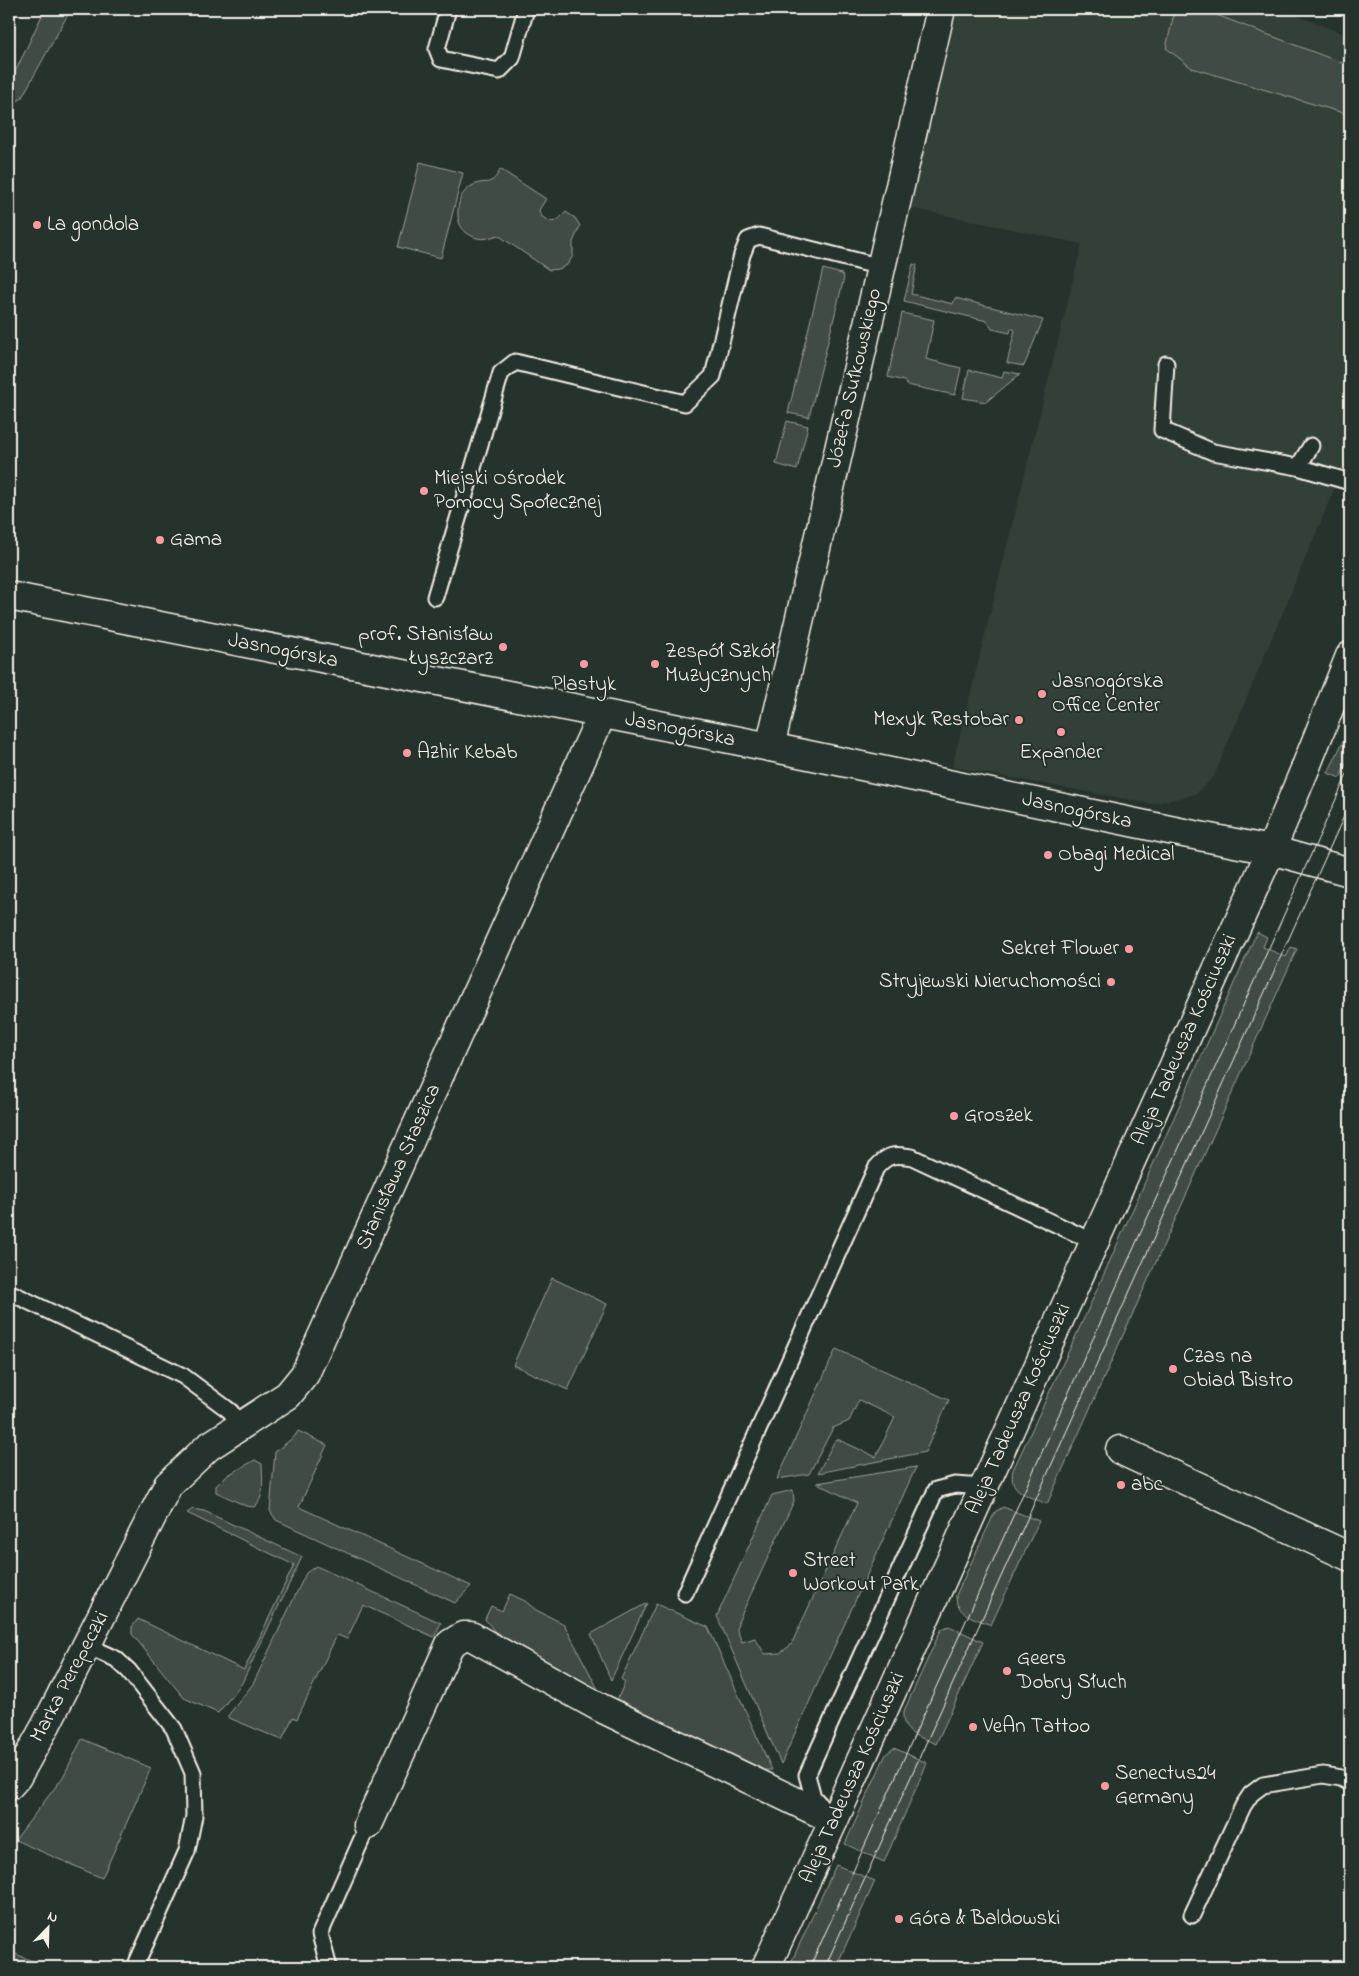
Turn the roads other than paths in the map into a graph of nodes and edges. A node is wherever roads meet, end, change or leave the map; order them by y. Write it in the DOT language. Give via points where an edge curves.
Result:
graph roads {
  1 [pos="448,9"];
  2 [pos="526,9"];
  3 [pos="941,9"];
  4 [pos="881,267"];
  5 [pos="1166,364"];
  6 [pos="1311,446"];
  7 [pos="1298,467"];
  8 [pos="1350,482"];
  9 [pos="9,596"];
  10 [pos="435,597"];
  11 [pos="1350,656"];
  12 [pos="602,714"];
  13 [pos="770,747"];
  14 [pos="1271,850"];
  15 [pos="1350,872"];
  16 [pos="1094,1242"];
  17 [pos="9,1292"];
  18 [pos="239,1428"];
  19 [pos="1120,1450"];
  20 [pos="984,1487"];
  21 [pos="1350,1557"];
  22 [pos="127,1566"];
  23 [pos="685,1593"];
  24 [pos="87,1646"];
  25 [pos="1350,1783"];
  26 [pos="9,1786"];
  27 [pos="834,1820"];
  28 [pos="368,1825"];
  29 [pos="1192,1915"];
  30 [pos="135,1967"];
  31 [pos="327,1967"];
  32 [pos="766,1967"];
  1 -- 2 [label="lane" via="437,49 441,60 499,71 512,58"];
  3 -- 4 [label="street, Józefa Sułkowskiego"];
  4 -- 10 [label="lane" via="759,236 748,240 713,376 685,402 515,362 501,372"];
  4 -- 13 [label="street, Józefa Sułkowskiego"];
  5 -- 7 [label="lane" via="1162,430 1213,452"];
  6 -- 7 [label="lane"];
  7 -- 8 [label="lane"];
  9 -- 12 [label="street, Jasnogórska"];
  11 -- 14 [label="street, Aleja Tadeusza Kościuszki"];
  12 -- 13 [label="street, Jasnogórska"];
  12 -- 18 [label="street, Stanisława Staszica" via="305,1374 288,1395"];
  13 -- 14 [label="street, Jasnogórska"];
  14 -- 15 [label="street, Jasnogórska"];
  14 -- 16 [label="street, Aleja Tadeusza Kościuszki"];
  16 -- 20 [label="street, Aleja Tadeusza Kościuszki"];
  16 -- 23 [label="lane" via="912,1157 894,1154 883,1159 876,1168"];
  17 -- 18 [label="lane" via="184,1376 231,1412"];
  18 -- 22 [label="street, Stanisława Staszica" via="208,1447 168,1485"];
  19 -- 21 [label="street"];
  20 -- 27 [label="street, Aleja Tadeusza Kościuszki"];
  20 -- 27 [label="lane" via="955,1485 936,1490 811,1766 807,1776 813,1797"];
  22 -- 24 [label="street, Marka Perepeczki"];
  24 -- 26 [label="street, Marka Perepeczki" via="17,1777"];
  24 -- 30 [label="lane" via="116,1659 130,1672 174,1729 193,1773 194,1816 187,1851"];
  25 -- 29 [label="lane" via="1323,1775 1263,1785 1251,1794"];
  27 -- 28 [label="street" via="601,1708 470,1636 463,1636 450,1644"];
  27 -- 32 [label="street, Aleja Tadeusza Kościuszki"];
  28 -- 31 [label="lane" via="320,1934"];
}
